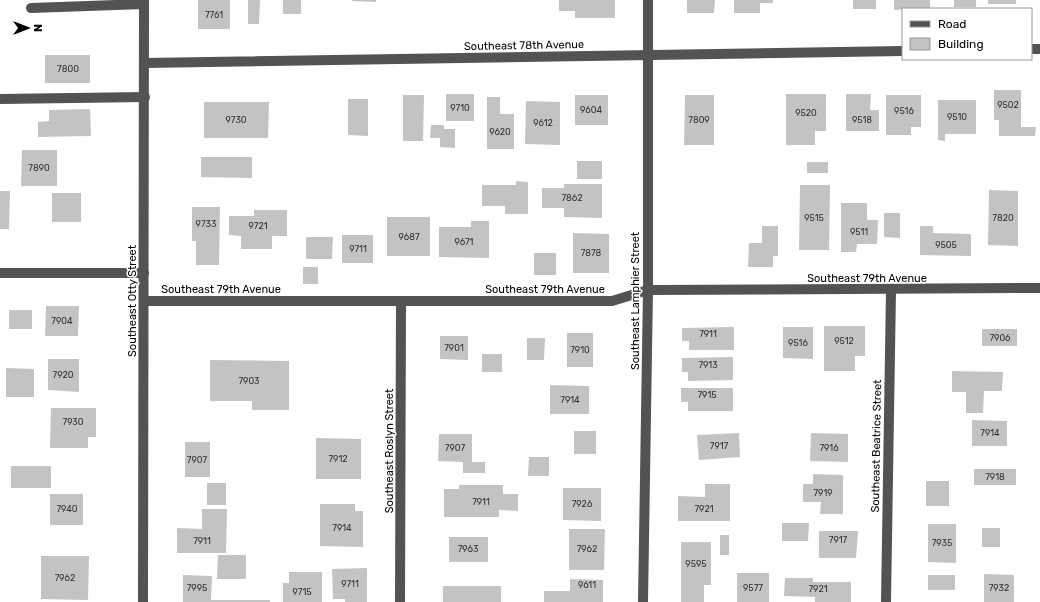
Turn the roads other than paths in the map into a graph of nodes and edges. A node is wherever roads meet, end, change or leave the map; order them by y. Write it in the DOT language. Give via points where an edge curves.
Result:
graph roads {
  1 [pos="648,0"];
  2 [pos="144,2"];
  3 [pos="31,8"];
  4 [pos="902,51"];
  5 [pos="648,54"];
  6 [pos="145,63"];
  7 [pos="145,97"];
  8 [pos="0,99"];
  9 [pos="0,273"];
  10 [pos="144,273"];
  11 [pos="1040,288"];
  12 [pos="648,290"];
  13 [pos="891,290"];
  14 [pos="144,301"];
  15 [pos="401,301"];
  16 [pos="143,602"];
  17 [pos="400,602"];
  18 [pos="643,602"];
  19 [pos="886,602"];
  1 -- 5 [label="street, Southeast Lamphier Street"];
  2 -- 3 [label="street"];
  2 -- 6 [label="street, Southeast Otty Street"];
  4 -- 5 [label="street, Southeast 78th Avenue"];
  5 -- 6 [label="street, Southeast 78th Avenue"];
  5 -- 12 [label="street, Southeast Lamphier Street"];
  6 -- 7 [label="street, Southeast Otty Street"];
  7 -- 8 [label="street"];
  7 -- 10 [label="street, Southeast Otty Street"];
  9 -- 10 [label="street"];
  10 -- 14 [label="street, Southeast Otty Street"];
  11 -- 13 [label="street, Southeast 79th Avenue"];
  12 -- 13 [label="street, Southeast 79th Avenue"];
  12 -- 15 [label="street, Southeast 79th Avenue" via="612,301"];
  12 -- 18 [label="street, Southeast Lamphier Street"];
  13 -- 19 [label="street, Southeast Beatrice Street"];
  14 -- 15 [label="street, Southeast 79th Avenue"];
  14 -- 16 [label="street, Southeast Otty Street"];
  15 -- 17 [label="street, Southeast Roslyn Street"];
}
